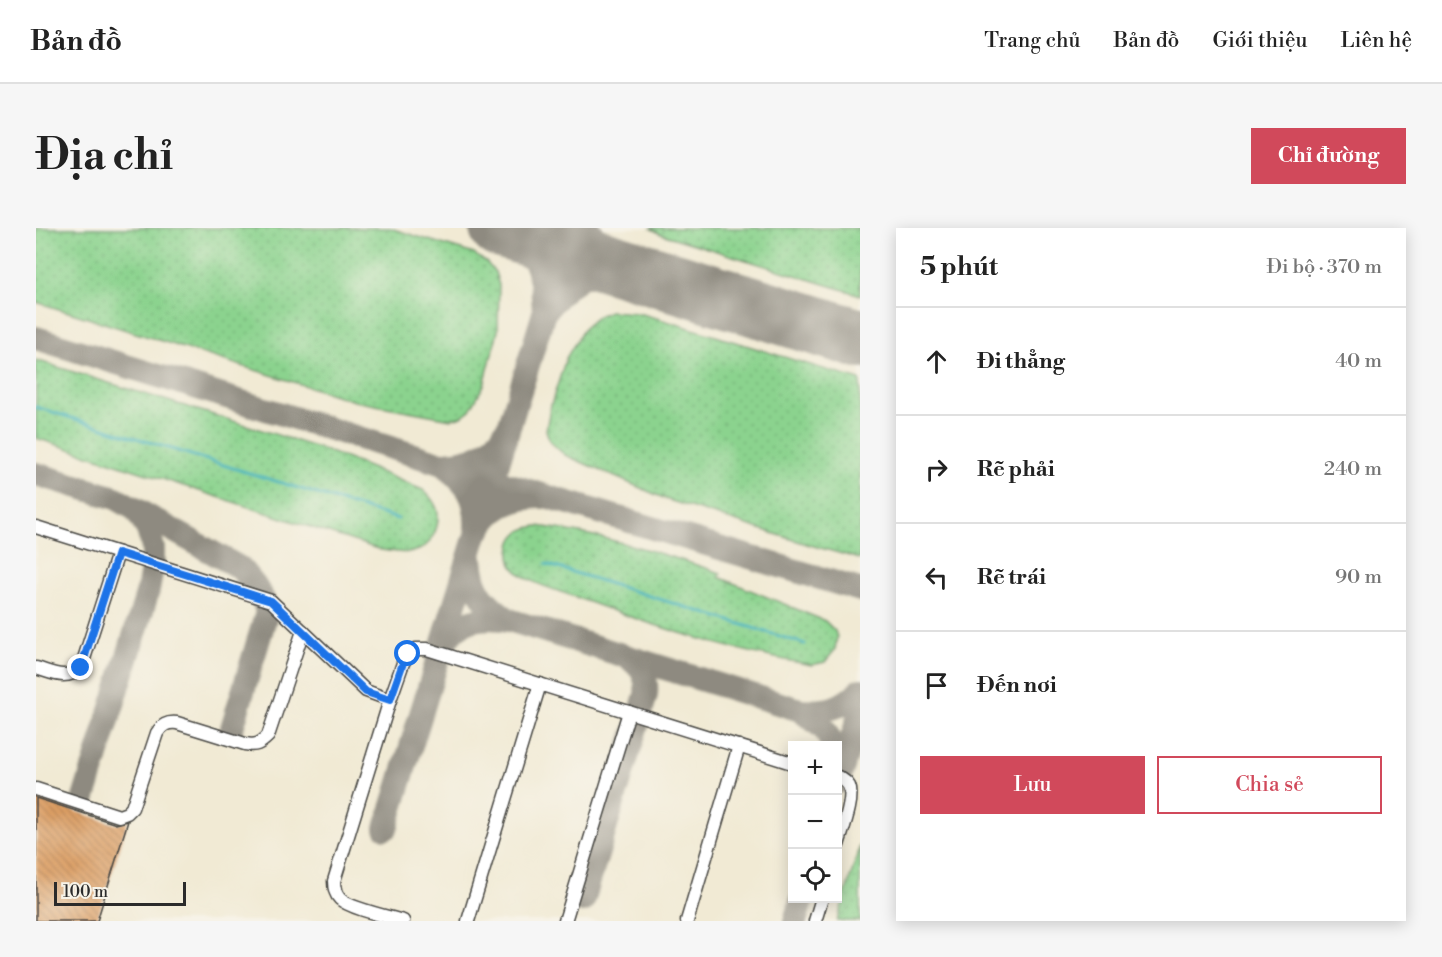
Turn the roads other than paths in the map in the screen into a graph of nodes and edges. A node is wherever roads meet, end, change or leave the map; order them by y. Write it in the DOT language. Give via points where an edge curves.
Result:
graph roads {
  1 [pos="36,527"];
  2 [pos="118,553"];
  3 [pos="303,631"];
  4 [pos="36,669"];
  5 [pos="540,684"];
  6 [pos="390,700"];
  7 [pos="629,712"];
  8 [pos="739,746"];
  9 [pos="788,762"];
  10 [pos="842,779"];
  11 [pos="36,789"];
  12 [pos="842,828"];
  13 [pos="820,903"];
  14 [pos="403,921"];
  15 [pos="468,921"];
  16 [pos="565,921"];
  17 [pos="687,921"];
  18 [pos="815,921"];
  1 -- 2 [label="lane"];
  2 -- 3 [label="lane" via="271,601"];
  2 -- 4 [label="lane" via="81,668 63,676"];
  3 -- 6 [label="lane" via="366,692"];
  3 -- 11 [label="lane" via="268,736 261,743 245,744 177,723 161,726 132,808 119,816"];
  5 -- 6 [label="lane" via="416,649 403,663"];
  5 -- 7 [label="lane"];
  5 -- 15 [label="lane"];
  6 -- 14 [label="lane" via="334,890 339,899 349,904"];
  7 -- 8 [label="lane"];
  7 -- 16 [label="lane"];
  8 -- 9 [label="lane"];
  8 -- 17 [label="lane"];
  10 -- 12 [label="lane" via="850,788 850,801"];
  13 -- 18 [label="lane"];
}
